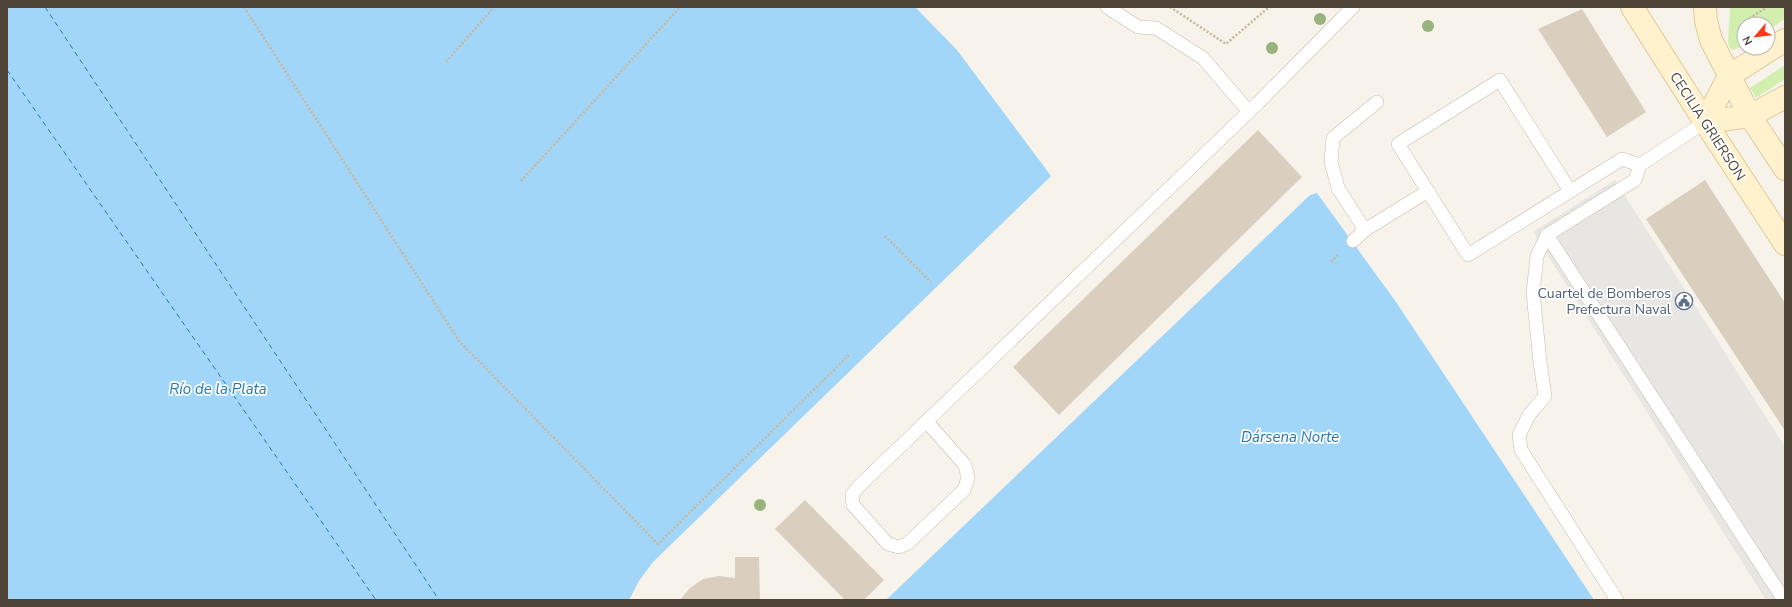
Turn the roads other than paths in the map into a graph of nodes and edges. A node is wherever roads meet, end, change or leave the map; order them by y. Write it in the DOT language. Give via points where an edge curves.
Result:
graph roads {
  1 [pos="1107,7"];
  2 [pos="1353,7"];
  3 [pos="1632,7"];
  4 [pos="1705,7"];
  5 [pos="1785,40"];
  6 [pos="1729,76"];
  7 [pos="1785,97"];
  8 [pos="1377,102"];
  9 [pos="1249,112"];
  10 [pos="1750,116"];
  11 [pos="1705,122"];
  12 [pos="1640,165"];
  13 [pos="1785,169"];
  14 [pos="1428,191"];
  15 [pos="1570,191"];
  16 [pos="1365,230"];
  17 [pos="1547,235"];
  18 [pos="1353,241"];
  19 [pos="1785,244"];
  20 [pos="927,422"];
  21 [pos="1616,600"];
  22 [pos="1784,600"];
  1 -- 9 [label="lane" via="1138,27 1156,28 1203,58"];
  2 -- 9 [label="lane"];
  3 -- 11 [label="main road, CECILIA GRIERSON"];
  4 -- 6 [label="main road" via="1711,40"];
  5 -- 6 [label="main road"];
  6 -- 10 [label="main road"];
  6 -- 11 [label="main road"];
  7 -- 10 [label="main road"];
  8 -- 16 [label="lane" via="1333,138 1331,162 1338,188"];
  9 -- 20 [label="lane"];
  10 -- 11 [label="main road"];
  10 -- 13 [label="main road"];
  11 -- 12 [label="lane"];
  11 -- 19 [label="main road, CECILIA GRIERSON"];
  12 -- 15 [label="lane" via="1622,159"];
  12 -- 17 [label="lane" via="1635,180"];
  14 -- 15 [label="lane" via="1468,255"];
  14 -- 15 [label="lane" via="1398,144 1500,80"];
  14 -- 16 [label="lane"];
  16 -- 18 [label="lane"];
  17 -- 21 [label="lane" via="1537,256 1533,293 1545,396 1529,415 1519,435 1522,450"];
  17 -- 22 [label="lane"];
  20 -- 20 [label="lane" via="965,465 968,478 964,490 907,544 899,547 888,544 853,505 852,495"];
}
